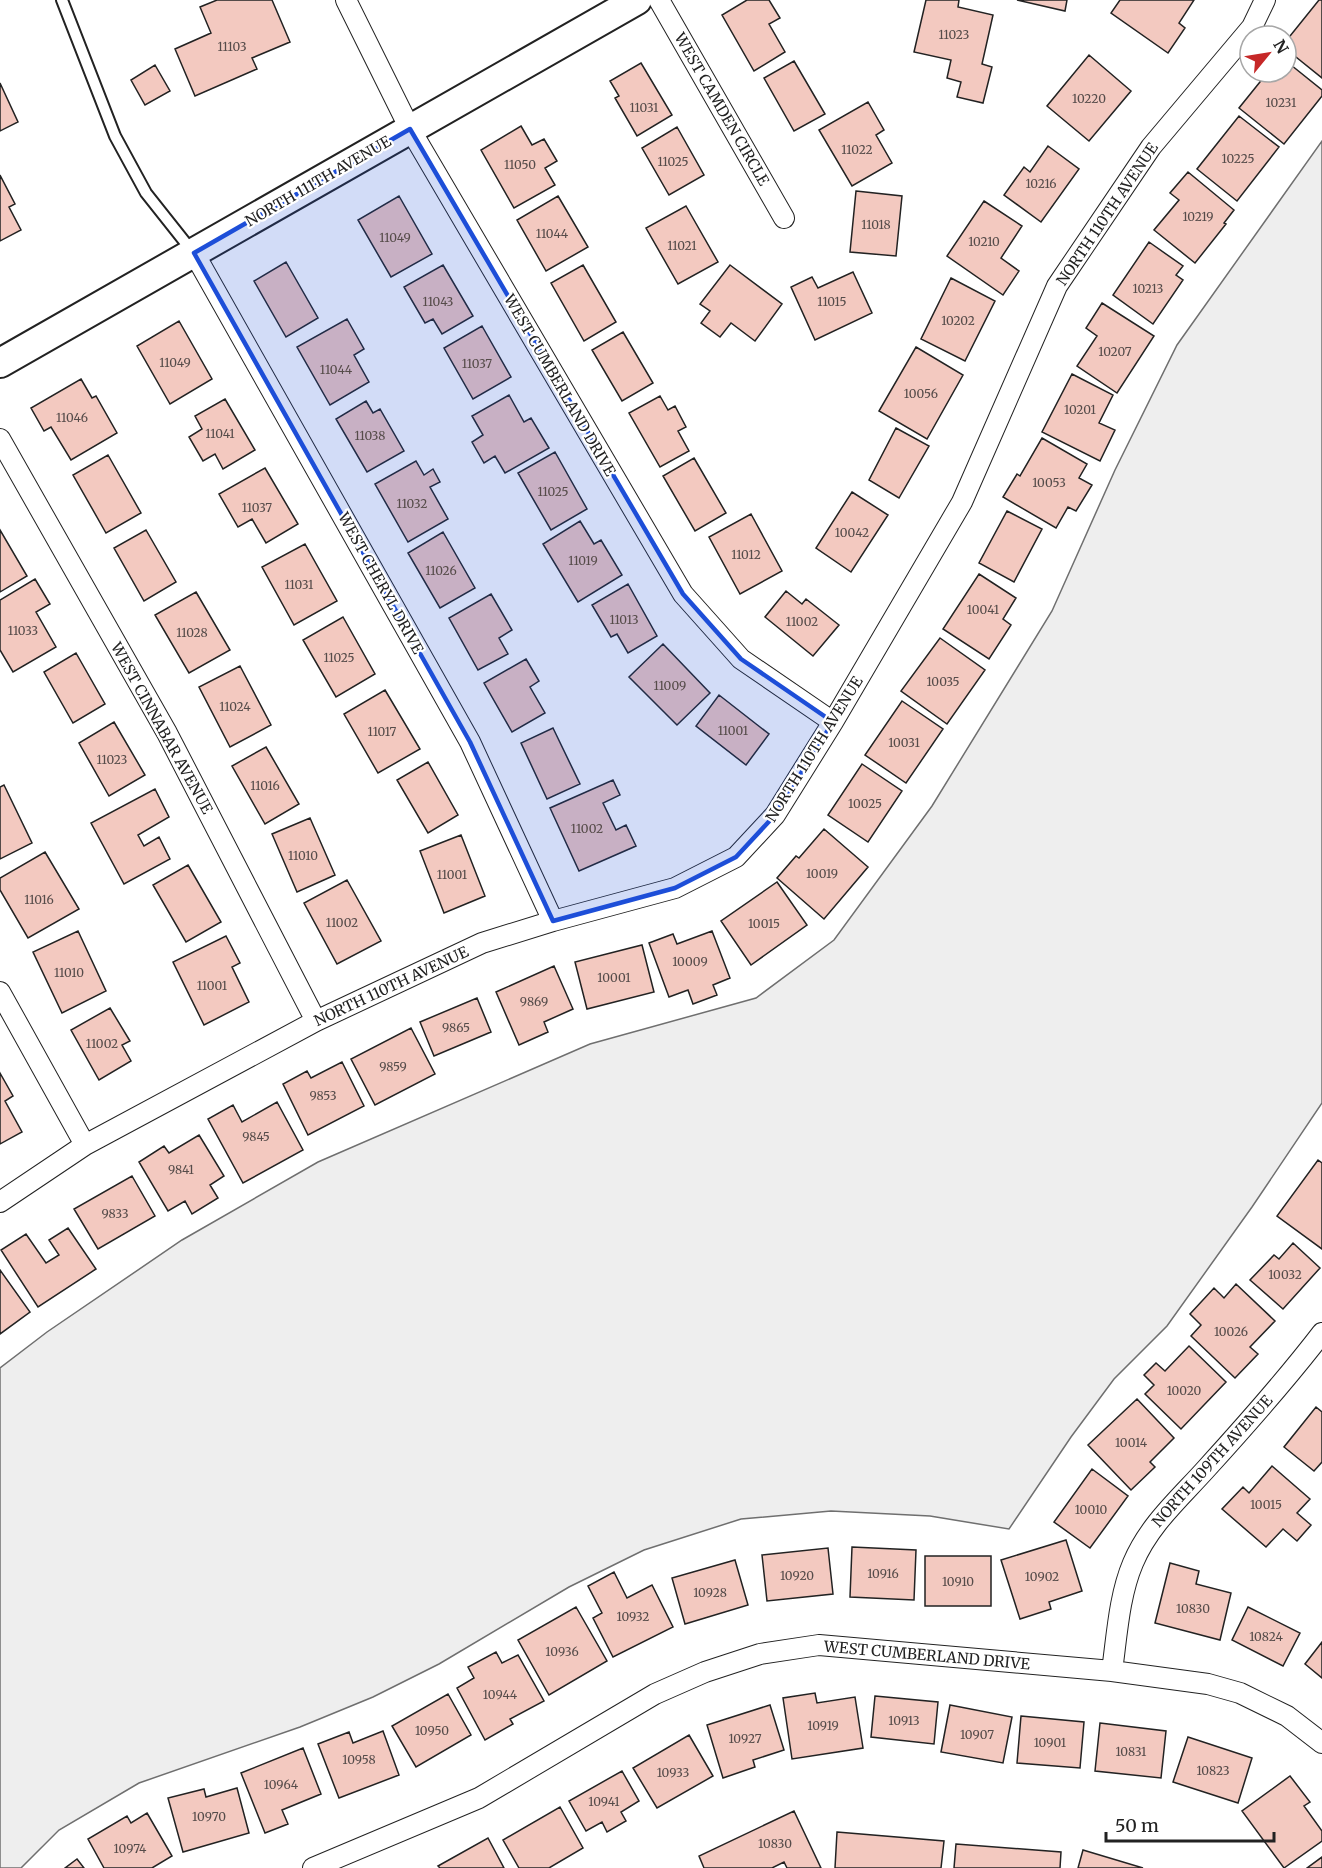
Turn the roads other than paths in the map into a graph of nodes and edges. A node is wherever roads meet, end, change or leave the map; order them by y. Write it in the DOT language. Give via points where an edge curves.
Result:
graph roads {
  1 [pos="62,0"];
  2 [pos="346,0"];
  3 [pos="637,0"];
  4 [pos="659,0"];
  5 [pos="1266,0"];
  6 [pos="410,129"];
  7 [pos="784,218"];
  8 [pos="194,253"];
  9 [pos="0,363"];
  10 [pos="0,439"];
  11 [pos="833,722"];
  12 [pos="553,921"];
  13 [pos="0,992"];
  14 [pos="316,1021"];
  15 [pos="85,1145"];
  16 [pos="0,1202"];
  17 [pos="1322,1333"];
  18 [pos="1112,1671"];
  19 [pos="1322,1743"];
  20 [pos="313,1868"];
  1 -- 8 [label="lane" via="115,136 146,193"];
  2 -- 6 [label="street, WEST CUMBERLAND DRIVE"];
  3 -- 6 [label="street, NORTH 111TH AVENUE"];
  4 -- 7 [label="street, WEST CAMDEN CIRCLE"];
  5 -- 11 [label="street, NORTH 110TH AVENUE" via="1252,27 1151,147 1057,286 962,502"];
  6 -- 8 [label="street, NORTH 111TH AVENUE"];
  6 -- 11 [label="street, WEST CUMBERLAND DRIVE" via="683,594 741,658"];
  8 -- 9 [label="street, NORTH 111TH AVENUE"];
  8 -- 12 [label="street, WEST CHERYL DRIVE" via="470,742"];
  10 -- 14 [label="street, WEST CINNABAR AVENUE" via="167,733"];
  11 -- 12 [label="street, NORTH 110TH AVENUE" via="775,815 736,857 675,888"];
  12 -- 14 [label="street, NORTH 110TH AVENUE" via="482,943"];
  13 -- 15 [label="street"];
  14 -- 15 [label="street, NORTH 110TH AVENUE"];
  15 -- 16 [label="street, NORTH 110TH AVENUE"];
  17 -- 18 [label="street, NORTH 109TH AVENUE" via="1149,1532 1123,1596"];
  18 -- 19 [label="street, WEST CUMBERLAND DRIVE" via="1208,1684 1240,1693 1287,1716"];
  18 -- 20 [label="street, WEST CUMBERLAND DRIVE" via="819,1645 760,1654 705,1671 655,1694 479,1798"];
}
